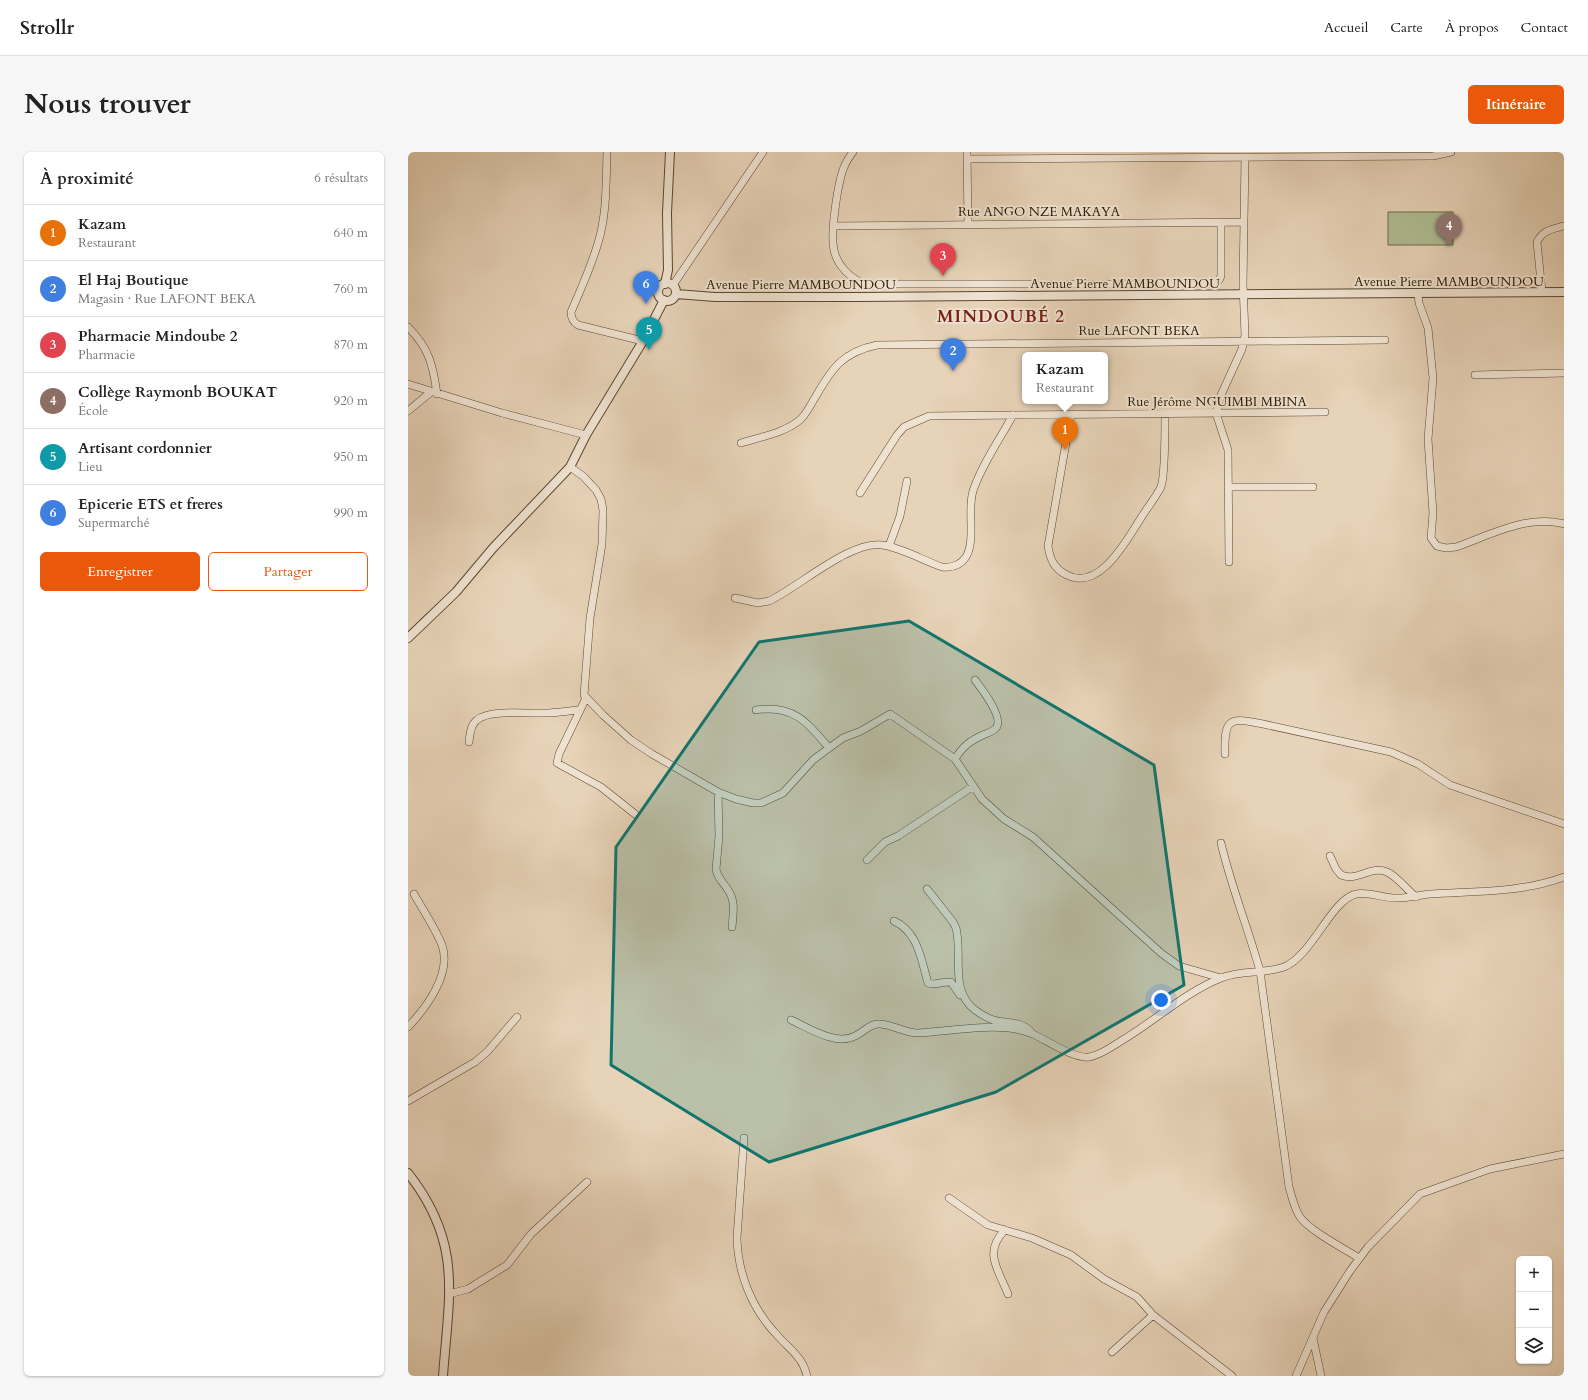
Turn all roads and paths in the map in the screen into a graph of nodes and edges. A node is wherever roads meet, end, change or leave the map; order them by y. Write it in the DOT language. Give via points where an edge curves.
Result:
graph roads {
  1 [pos="606,152"];
  2 [pos="670,152"];
  3 [pos="763,152"];
  4 [pos="854,152"];
  5 [pos="1451,152"];
  6 [pos="1356,154"];
  7 [pos="967,155"];
  8 [pos="1190,155"];
  9 [pos="1318,155"];
  10 [pos="1245,158"];
  11 [pos="1221,222"];
  12 [pos="1244,222"];
  13 [pos="968,223"];
  14 [pos="834,226"];
  15 [pos="1564,226"];
  16 [pos="669,284"];
  17 [pos="1542,292"];
  18 [pos="1564,292"];
  19 [pos="1418,293"];
  20 [pos="676,294"];
  21 [pos="1244,294"];
  22 [pos="664,300"];
  23 [pos="408,327"];
  24 [pos="1385,340"];
  25 [pos="643,341"];
  26 [pos="1244,342"];
  27 [pos="1564,373"];
  28 [pos="1475,375"];
  29 [pos="408,384"];
  30 [pos="434,393"];
  31 [pos="408,411"];
  32 [pos="1325,412"];
  33 [pos="1216,413"];
  34 [pos="1071,414"];
  35 [pos="1165,414"];
  36 [pos="1013,415"];
  37 [pos="586,435"];
  38 [pos="741,443"];
  39 [pos="570,467"];
  40 [pos="907,481"];
  41 [pos="1228,487"];
  42 [pos="1313,487"];
  43 [pos="860,493"];
  44 [pos="1564,524"];
  45 [pos="889,546"];
  46 [pos="1229,562"];
  47 [pos="735,598"];
  48 [pos="408,638"];
  49 [pos="975,680"];
  50 [pos="586,698"];
  51 [pos="578,710"];
  52 [pos="756,710"];
  53 [pos="469,742"];
  54 [pos="829,748"];
  55 [pos="1225,754"];
  56 [pos="955,759"];
  57 [pos="972,787"];
  58 [pos="718,792"];
  59 [pos="635,814"];
  60 [pos="1564,824"];
  61 [pos="1221,842"];
  62 [pos="1330,856"];
  63 [pos="867,860"];
  64 [pos="1564,877"];
  65 [pos="928,889"];
  66 [pos="414,894"];
  67 [pos="1416,897"];
  68 [pos="894,921"];
  69 [pos="732,927"];
  70 [pos="1260,971"];
  71 [pos="1221,978"];
  72 [pos="963,996"];
  73 [pos="517,1017"];
  74 [pos="790,1020"];
  75 [pos="408,1027"];
  76 [pos="1032,1034"];
  77 [pos="408,1101"];
  78 [pos="744,1138"];
  79 [pos="1564,1154"];
  80 [pos="408,1173"];
  81 [pos="588,1182"];
  82 [pos="950,1198"];
  83 [pos="1005,1230"];
  84 [pos="1359,1258"];
  85 [pos="449,1294"];
  86 [pos="1008,1294"];
  87 [pos="1153,1315"];
  88 [pos="1313,1337"];
  89 [pos="1112,1352"];
  90 [pos="443,1376"];
  91 [pos="807,1376"];
  92 [pos="1232,1376"];
  93 [pos="1296,1376"];
  94 [pos="1321,1376"];
  1 -- 25 [label="street" via="605,200 599,242 571,317 578,325"];
  2 -- 16 [label="street" via="667,213"];
  3 -- 16 [label="street"];
  4 -- 14 [label="street" via="845,164"];
  5 -- 6 [label="street" via="1433,156"];
  6 -- 9 [label="street"];
  7 -- 8 [label="street"];
  7 -- 13 [label="street"];
  8 -- 10 [label="street"];
  9 -- 10 [label="street"];
  10 -- 12 [label="street"];
  11 -- 12 [label="street, Rue ANGO NZE MAKAYA"];
  11 -- 13 [label="street, Rue ANGO NZE MAKAYA"];
  11 -- 14 [label="street" via="1220,280 1217,283 1202,284 866,284 851,277 836,256 833,248"];
  12 -- 21 [label="street"];
  13 -- 14 [label="street, Rue ANGO NZE MAKAYA"];
  15 -- 17 [label="street" via="1540,235 1537,242"];
  16 -- 20 [label="street" via="676,289"];
  16 -- 22 [label="street" via="659,290 660,297"];
  17 -- 18 [label="street, Avenue Pierre MAMBOUNDOU"];
  17 -- 19 [label="street, Avenue Pierre MAMBOUNDOU"];
  19 -- 21 [label="street, Avenue Pierre MAMBOUNDOU"];
  19 -- 44 [label="street" via="1428,328 1433,378 1428,439 1433,542 1446,548 1456,547 1528,522 1551,521"];
  20 -- 21 [label="street, Avenue Pierre MAMBOUNDOU"];
  20 -- 22 [label="street" via="670,300"];
  21 -- 26 [label="street"];
  22 -- 25 [label="street"];
  23 -- 30 [label="street" via="420,339 430,356"];
  24 -- 26 [label="street, Rue LAFONT BEKA"];
  25 -- 37 [label="street"];
  26 -- 33 [label="street" via="1221,394"];
  26 -- 38 [label="street, Rue LAFONT BEKA" via="910,343 871,346 854,351 840,361 799,421 782,430"];
  27 -- 28 [label="street"];
  29 -- 30 [label="street"];
  30 -- 31 [label="street"];
  30 -- 37 [label="street"];
  32 -- 33 [label="street, Rue Jérôme NGUIMBI MBINA"];
  33 -- 35 [label="street, Rue Jérôme NGUIMBI MBINA"];
  33 -- 41 [label="street" via="1228,450"];
  34 -- 35 [label="street, Rue Jérôme NGUIMBI MBINA"];
  34 -- 35 [label="street" via="1048,546 1053,564 1060,572 1070,577 1084,578 1097,574 1107,566 1161,486"];
  34 -- 36 [label="street, Rue Jérôme NGUIMBI MBINA"];
  36 -- 43 [label="street, Rue Jérôme NGUIMBI MBINA" via="929,416 913,422 897,435"];
  36 -- 45 [label="street" via="973,490 969,550 960,564 951,568 942,567"];
  37 -- 39 [label="street"];
  39 -- 48 [label="street" via="493,548 456,592"];
  39 -- 50 [label="street" via="596,490 603,510 602,544 590,618 584,692"];
  40 -- 45 [label="street" via="900,516"];
  41 -- 42 [label="street"];
  41 -- 46 [label="street"];
  45 -- 47 [label="street" via="873,544 857,548 767,602 758,603"];
  49 -- 56 [label="street" via="988,699 998,724 996,729 966,743"];
  50 -- 51 [label="street"];
  50 -- 58 [label="street" via="631,740"];
  51 -- 53 [label="street" via="482,716 475,720 471,727"];
  51 -- 59 [label="street" via="557,763 601,787"];
  52 -- 54 [label="street" via="771,708 795,714 806,722"];
  54 -- 56 [label="street" via="890,714"];
  54 -- 58 [label="street" via="813,760 789,787 776,797 761,803 736,799"];
  55 -- 60 [label="street" via="1224,735 1230,723 1244,720 1391,752 1418,764 1450,785"];
  56 -- 57 [label="street"];
  57 -- 63 [label="street" via="885,842"];
  57 -- 71 [label="street" via="1004,819 1033,837 1172,961 1186,968"];
  58 -- 69 [label="street" via="719,836 716,874 732,897"];
  61 -- 70 [label="street" via="1229,878"];
  62 -- 67 [label="street" via="1341,875 1355,877 1371,870 1382,870 1397,879"];
  64 -- 67 [label="street" via="1543,884 1502,890"];
  65 -- 72 [label="street" via="956,928 958,974"];
  66 -- 75 [label="street" via="442,945 444,959 440,980 431,1000"];
  67 -- 70 [label="street" via="1393,898 1362,893 1351,896 1334,912 1310,946 1292,962"];
  68 -- 72 [label="street" via="911,934 919,950 928,982 951,982 960,996"];
  70 -- 71 [label="street"];
  70 -- 84 [label="street" via="1289,1187 1296,1209 1309,1225"];
  71 -- 76 [label="street" via="1178,1002 1130,1036 1098,1054 1084,1057 1077,1055"];
  72 -- 76 [label="street" via="968,1004 982,1015 992,1020 1019,1024"];
  73 -- 77 [label="street" via="475,1062"];
  74 -- 76 [label="street" via="842,1039 880,1024 916,1033 1001,1028"];
  78 -- 91 [label="street" via="737,1238 741,1270 747,1290 761,1317 799,1356"];
  79 -- 84 [label="street" via="1490,1169 1420,1194"];
  80 -- 85 [label="street" via="425,1196 440,1229 450,1266"];
  81 -- 85 [label="street" via="531,1234 507,1265 468,1289"];
  82 -- 83 [label="street" via="988,1225"];
  83 -- 86 [label="street" via="993,1248 994,1260"];
  83 -- 87 [label="street" via="1032,1238 1071,1255 1104,1279 1137,1297"];
  84 -- 88 [label="street" via="1324,1312"];
  85 -- 90 [label="street"];
  87 -- 89 [label="street"];
  87 -- 92 [label="street"];
  88 -- 93 [label="street"];
  88 -- 94 [label="street"];
}
